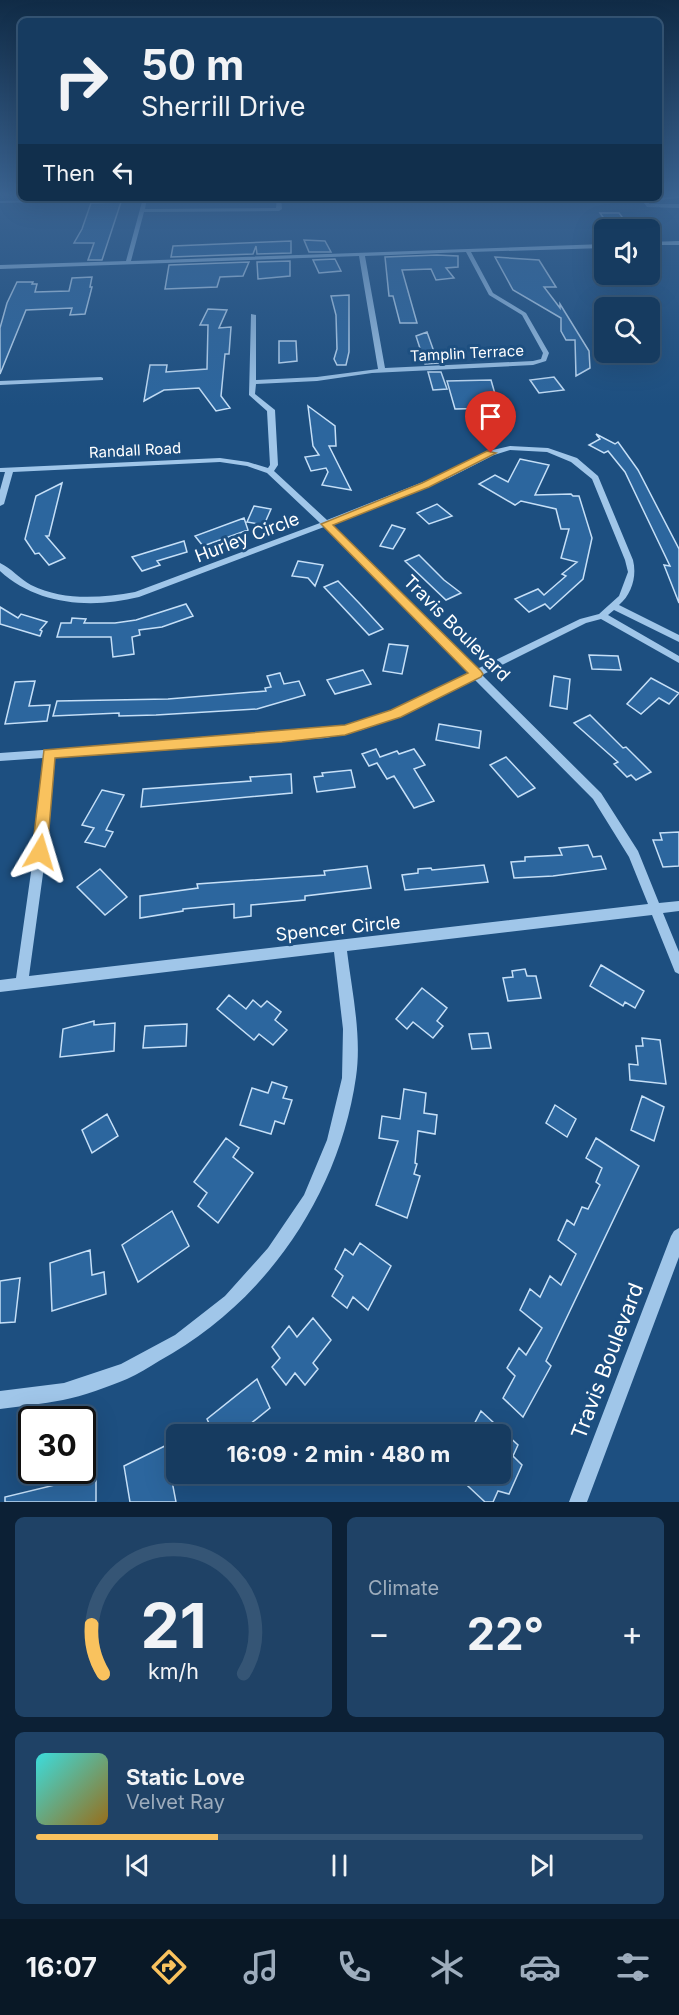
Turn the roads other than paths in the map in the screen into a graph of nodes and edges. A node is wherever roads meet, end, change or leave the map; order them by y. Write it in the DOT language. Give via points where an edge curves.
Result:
graph roads {
  1 [pos="61,265"];
  2 [pos="364,265"];
  3 [pos="476,265"];
  4 [pos="0,267"];
  5 [pos="254,315"];
  6 [pos="382,370"];
  7 [pos="101,379"];
  8 [pos="252,382"];
  9 [pos="0,383"];
  10 [pos="10,469"];
  11 [pos="0,470"];
  12 [pos="270,471"];
  13 [pos="0,504"];
  14 [pos="326,524"];
  15 [pos="0,566"];
  16 [pos="615,607"];
  17 [pos="602,616"];
  18 [pos="679,639"];
  19 [pos="679,660"];
  20 [pos="476,674"];
  21 [pos="49,753"];
  22 [pos="0,757"];
  23 [pos="679,906"];
  24 [pos="658,910"];
  25 [pos="339,947"];
  26 [pos="679,968"];
  27 [pos="22,984"];
  28 [pos="0,986"];
  29 [pos="679,1236"];
  30 [pos="0,1400"];
  31 [pos="578,1502"];
  1 -- 4 [label="street"];
  2 -- 6 [label="street"];
  3 -- 6 [label="street, Tamplin Terrace" via="491,294 527,318 546,358 533,363"];
  5 -- 8 [label="street"];
  6 -- 8 [label="street, Tamplin Terrace"];
  7 -- 9 [label="street"];
  8 -- 12 [label="street" via="252,394 271,410 274,465"];
  10 -- 11 [label="street, Randall Road"];
  10 -- 12 [label="street, Randall Road" via="220,460"];
  10 -- 13 [label="street"];
  12 -- 14 [label="street, Travis Boulevard"];
  14 -- 15 [label="street, Hurley Circle" via="168,585 119,598 80,600 44,594 16,580"];
  14 -- 16 [label="street, Hurley Circle" via="426,485 491,453 519,448 548,450 574,460 596,478 632,572 629,586"];
  14 -- 20 [label="street, Travis Boulevard"];
  16 -- 17 [label="street, Hurley Circle"];
  16 -- 18 [label="street"];
  17 -- 19 [label="street"];
  17 -- 20 [label="street, Hurley Circle" via="583,621"];
  20 -- 21 [label="street, Hurley Circle" via="396,713 345,730"];
  20 -- 24 [label="street, Travis Boulevard" via="597,796 634,855"];
  21 -- 22 [label="street, Hurley Circle"];
  21 -- 27 [label="street"];
  23 -- 24 [label="street, Spencer Circle"];
  24 -- 25 [label="street, Spencer Circle"];
  24 -- 26 [label="street, Travis Boulevard"];
  25 -- 27 [label="street, Spencer Circle"];
  25 -- 30 [label="street" via="350,1077 326,1167 276,1251 219,1315 132,1370 70,1392"];
  27 -- 28 [label="street, Spencer Circle"];
  29 -- 31 [label="street, Travis Boulevard"];
}
